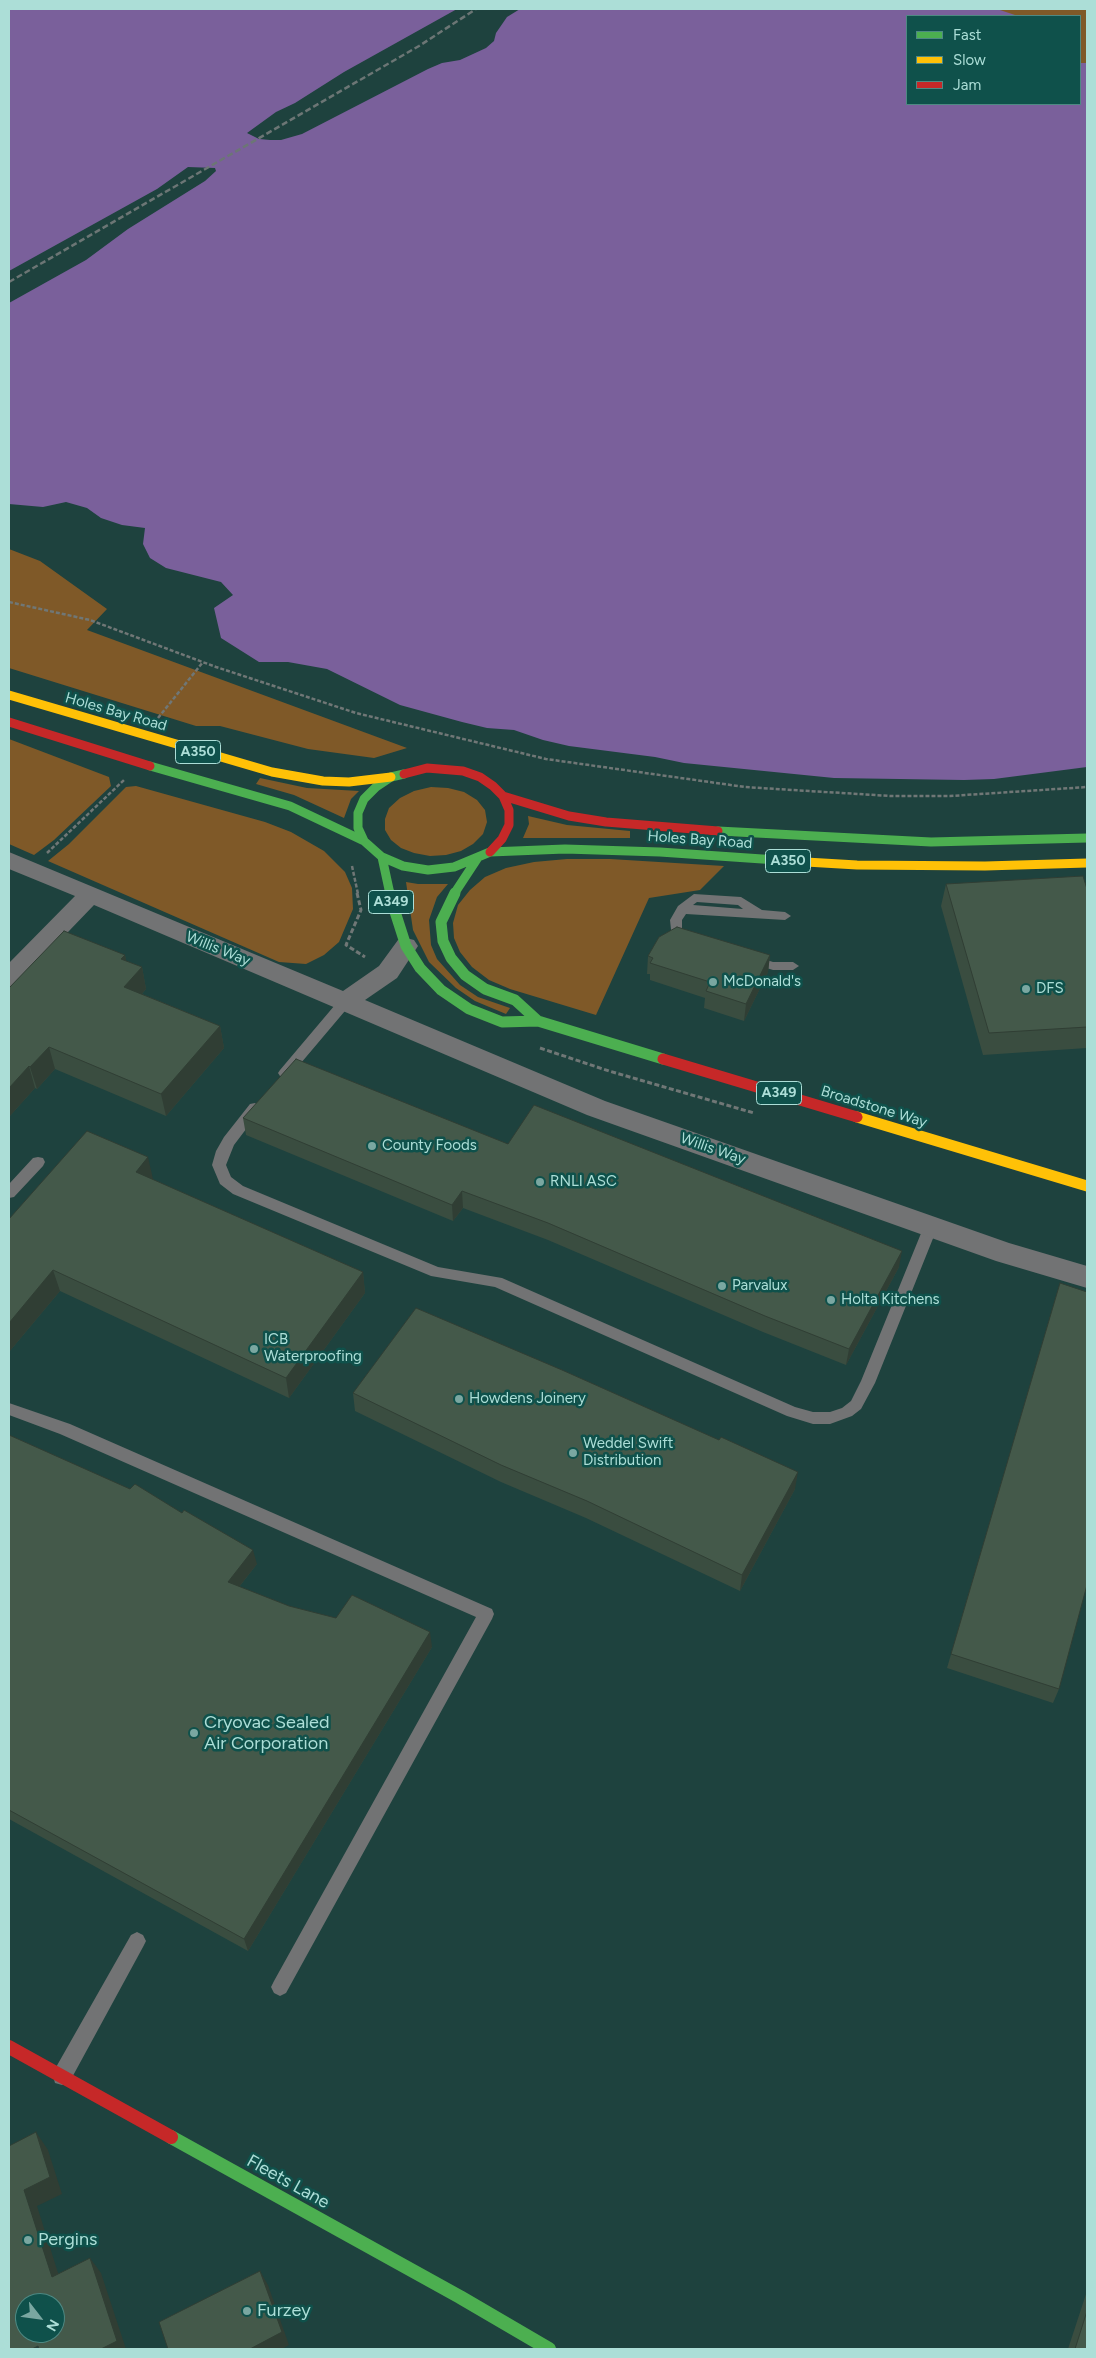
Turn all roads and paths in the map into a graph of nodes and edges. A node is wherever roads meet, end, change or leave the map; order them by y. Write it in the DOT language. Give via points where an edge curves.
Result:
graph roads {
  1 [pos="9,602"];
  2 [pos="204,662"];
  3 [pos="9,695"];
  4 [pos="155,721"];
  5 [pos="9,722"];
  6 [pos="392,777"];
  7 [pos="127,778"];
  8 [pos="1087,787"];
  9 [pos="503,796"];
  10 [pos="1087,838"];
  11 [pos="364,841"];
  12 [pos="490,852"];
  13 [pos="382,858"];
  14 [pos="477,860"];
  15 [pos="1087,863"];
  16 [pos="18,864"];
  17 [pos="91,894"];
  18 [pos="786,916"];
  19 [pos="694,942"];
  20 [pos="406,946"];
  21 [pos="738,955"];
  22 [pos="793,966"];
  23 [pos="9,978"];
  24 [pos="346,1002"];
  25 [pos="538,1021"];
  26 [pos="274,1086"];
  27 [pos="262,1100"];
  28 [pos="38,1162"];
  29 [pos="1087,1186"];
  30 [pos="9,1193"];
  31 [pos="931,1226"];
  32 [pos="1087,1277"];
  33 [pos="9,1409"];
  34 [pos="137,1941"];
  35 [pos="280,1987"];
  36 [pos="9,2047"];
  37 [pos="62,2076"];
  38 [pos="549,2349"];
  1 -- 2 [label="path" via="90,620"];
  2 -- 4 [label="path"];
  2 -- 8 [label="path" via="356,713 546,758 624,771 745,787 890,796 950,796"];
  3 -- 6 [label="main road, Holes Bay Road / A350" via="272,772 323,781 349,782"];
  5 -- 11 [label="main road, A350" via="290,806"];
  6 -- 9 [label="main road" via="427,768 463,771 480,777"];
  6 -- 11 [label="main road" via="370,793 358,813 358,828"];
  7 -- 16 [label="path" via="61,842"];
  9 -- 10 [label="main road, Holes Bay Road / A350" via="569,816 606,822 736,833 931,842"];
  9 -- 12 [label="main road" via="509,810 508,825 502,839"];
  11 -- 13 [label="main road"];
  12 -- 14 [label="main road"];
  12 -- 15 [label="main road, Holes Bay Road / A350" via="566,849 660,852 924,867"];
  13 -- 14 [label="main road" via="428,870"];
  13 -- 20 [label="main road, Broadstone Way / A349" via="393,910"];
  14 -- 25 [label="main road, Broadstone Way / A349" via="449,900 442,922 443,941 450,958 465,975 485,989 515,1000"];
  16 -- 17 [label="street, Willis Way"];
  17 -- 23 [label="street"];
  17 -- 24 [label="street, Willis Way"];
  18 -- 19 [label="lane" via="682,909 676,920 676,936"];
  20 -- 24 [label="street" via="388,972"];
  20 -- 25 [label="main road, Broadstone Way / A349" via="420,968 441,990 469,1009 502,1022"];
  21 -- 22 [label="lane" via="773,966"];
  24 -- 26 [label="lane"];
  24 -- 31 [label="street, Willis Way" via="596,1108"];
  25 -- 29 [label="main road, Broadstone Way / A349"];
  27 -- 31 [label="lane" via="237,1128 223,1151 219,1166 225,1180 238,1190 436,1272 497,1282 792,1412 813,1418 830,1418 856,1405 868,1383"];
  28 -- 30 [label="lane"];
  31 -- 32 [label="street, Willis Way"];
  33 -- 35 [label="lane" via="74,1433 486,1614"];
  34 -- 37 [label="lane"];
  36 -- 37 [label="main road, Fleets Lane"];
  37 -- 38 [label="main road, Fleets Lane"];
}
